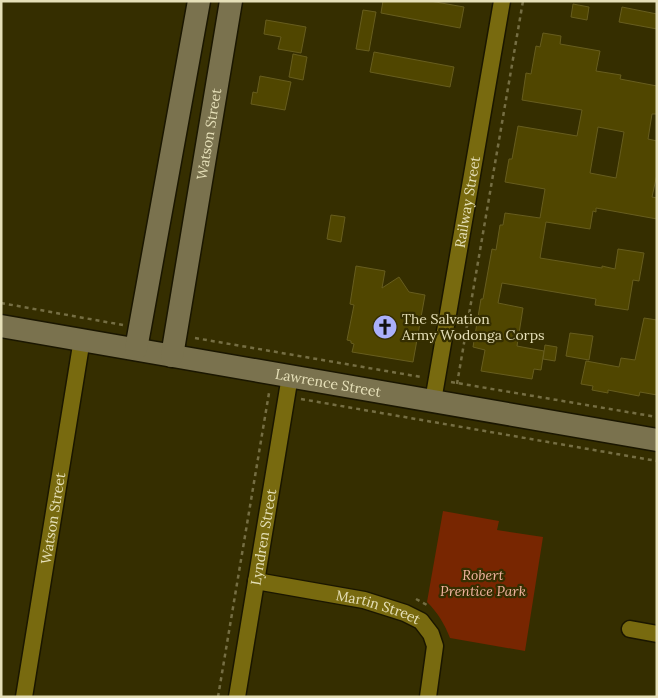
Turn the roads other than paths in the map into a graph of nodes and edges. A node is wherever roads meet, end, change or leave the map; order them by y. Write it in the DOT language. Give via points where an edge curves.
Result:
graph roads {
  1 [pos="199,1"];
  2 [pos="231,1"];
  3 [pos="502,1"];
  4 [pos="150,278"];
  5 [pos="184,284"];
  6 [pos="1,326"];
  7 [pos="138,338"];
  8 [pos="82,339"];
  9 [pos="174,346"];
  10 [pos="290,376"];
  11 [pos="434,390"];
  12 [pos="657,440"];
  13 [pos="256,581"];
  14 [pos="630,629"];
  15 [pos="657,634"];
  16 [pos="24,697"];
  17 [pos="236,697"];
  18 [pos="428,697"];
  1 -- 4 [label="street"];
  2 -- 5 [label="street, Watson Street"];
  3 -- 11 [label="street, Railway Street"];
  4 -- 5 [label="street"];
  4 -- 7 [label="street"];
  5 -- 9 [label="street, Watson Street"];
  6 -- 8 [label="street, Lawrence Street"];
  7 -- 8 [label="street, Lawrence Street"];
  7 -- 9 [label="street, Lawrence Street"];
  8 -- 16 [label="street, Watson Street"];
  9 -- 10 [label="street, Lawrence Street"];
  10 -- 11 [label="street, Lawrence Street"];
  10 -- 13 [label="street, Lyndren Street"];
  11 -- 12 [label="street, Lawrence Street"];
  13 -- 17 [label="street, Lyndren Street"];
  13 -- 18 [label="street, Martin Street" via="364,600 406,613 421,622 432,634 435,646"];
  14 -- 15 [label="street"];
}
